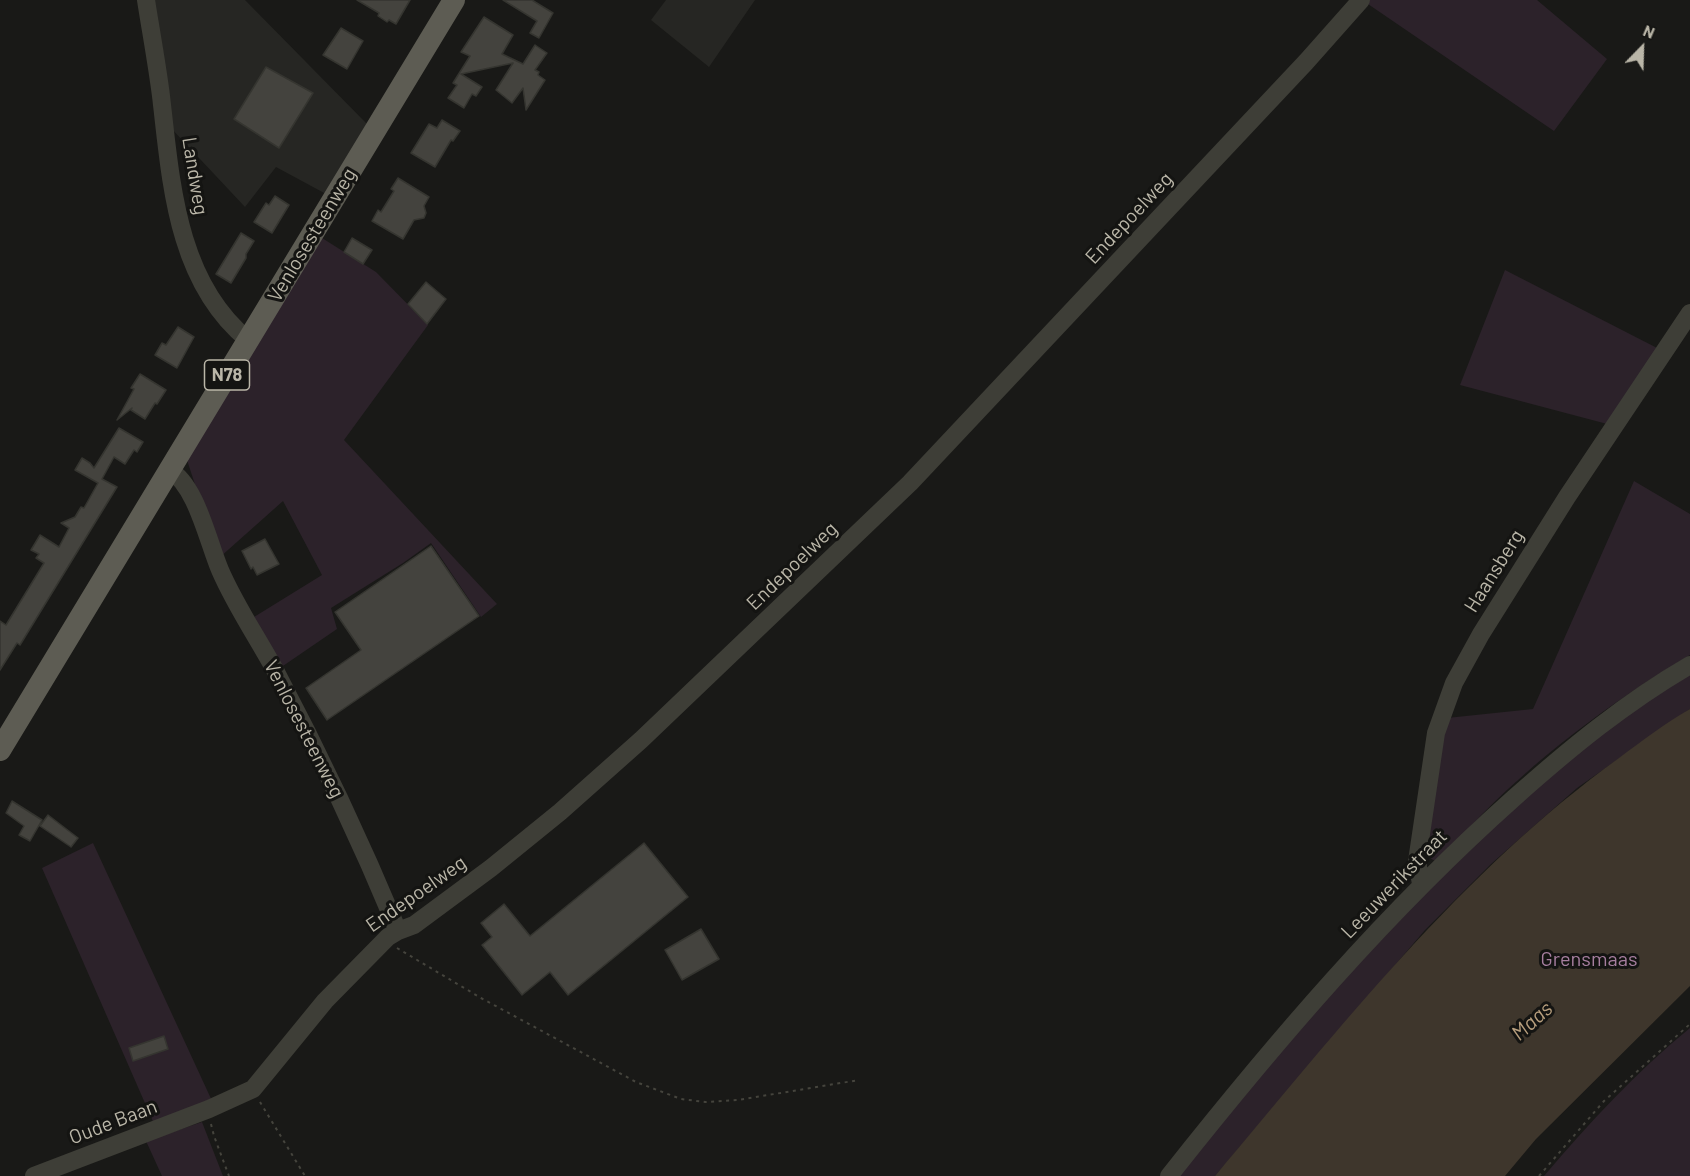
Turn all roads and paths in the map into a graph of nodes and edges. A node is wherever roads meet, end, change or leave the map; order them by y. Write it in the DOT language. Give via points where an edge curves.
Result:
graph roads {
  1 [pos="146,0"];
  2 [pos="454,0"];
  3 [pos="1361,0"];
  4 [pos="1690,313"];
  5 [pos="248,340"];
  6 [pos="169,470"];
  7 [pos="1690,665"];
  8 [pos="0,750"];
  9 [pos="1421,884"];
  10 [pos="393,934"];
  11 [pos="1690,1024"];
  12 [pos="859,1080"];
  13 [pos="253,1089"];
  14 [pos="209,1110"];
  15 [pos="34,1176"];
  16 [pos="229,1176"];
  17 [pos="304,1176"];
  18 [pos="1169,1176"];
  19 [pos="1539,1176"];
  1 -- 5 [label="street, Landweg" via="182,236 216,305"];
  2 -- 5 [label="main road, Venlosesteenweg / N78"];
  3 -- 10 [label="street, Endepoelweg" via="910,483 641,740 560,812 443,904 414,925"];
  4 -- 9 [label="street, Haansberg" via="1567,496 1454,683 1436,733 1417,861"];
  5 -- 6 [label="main road, Venlosesteenweg / N78"];
  6 -- 8 [label="main road, Venlosesteenweg / N78"];
  6 -- 10 [label="street, Venlosesteenweg" via="179,475 189,490 220,572 362,843"];
  7 -- 9 [label="street, Leeuwerikstraat" via="1568,750"];
  9 -- 18 [label="street, Leeuwerikstraat" via="1248,1077"];
  10 -- 12 [label="path" via="399,950 481,998 636,1082 681,1099 738,1100"];
  10 -- 13 [label="street, Endepoelweg" via="325,1001"];
  11 -- 19 [label="path" via="1604,1101"];
  13 -- 14 [label="street, Endepoelweg"];
  13 -- 17 [label="path"];
  14 -- 15 [label="street, Oude Baan"];
  14 -- 16 [label="path"];
}
